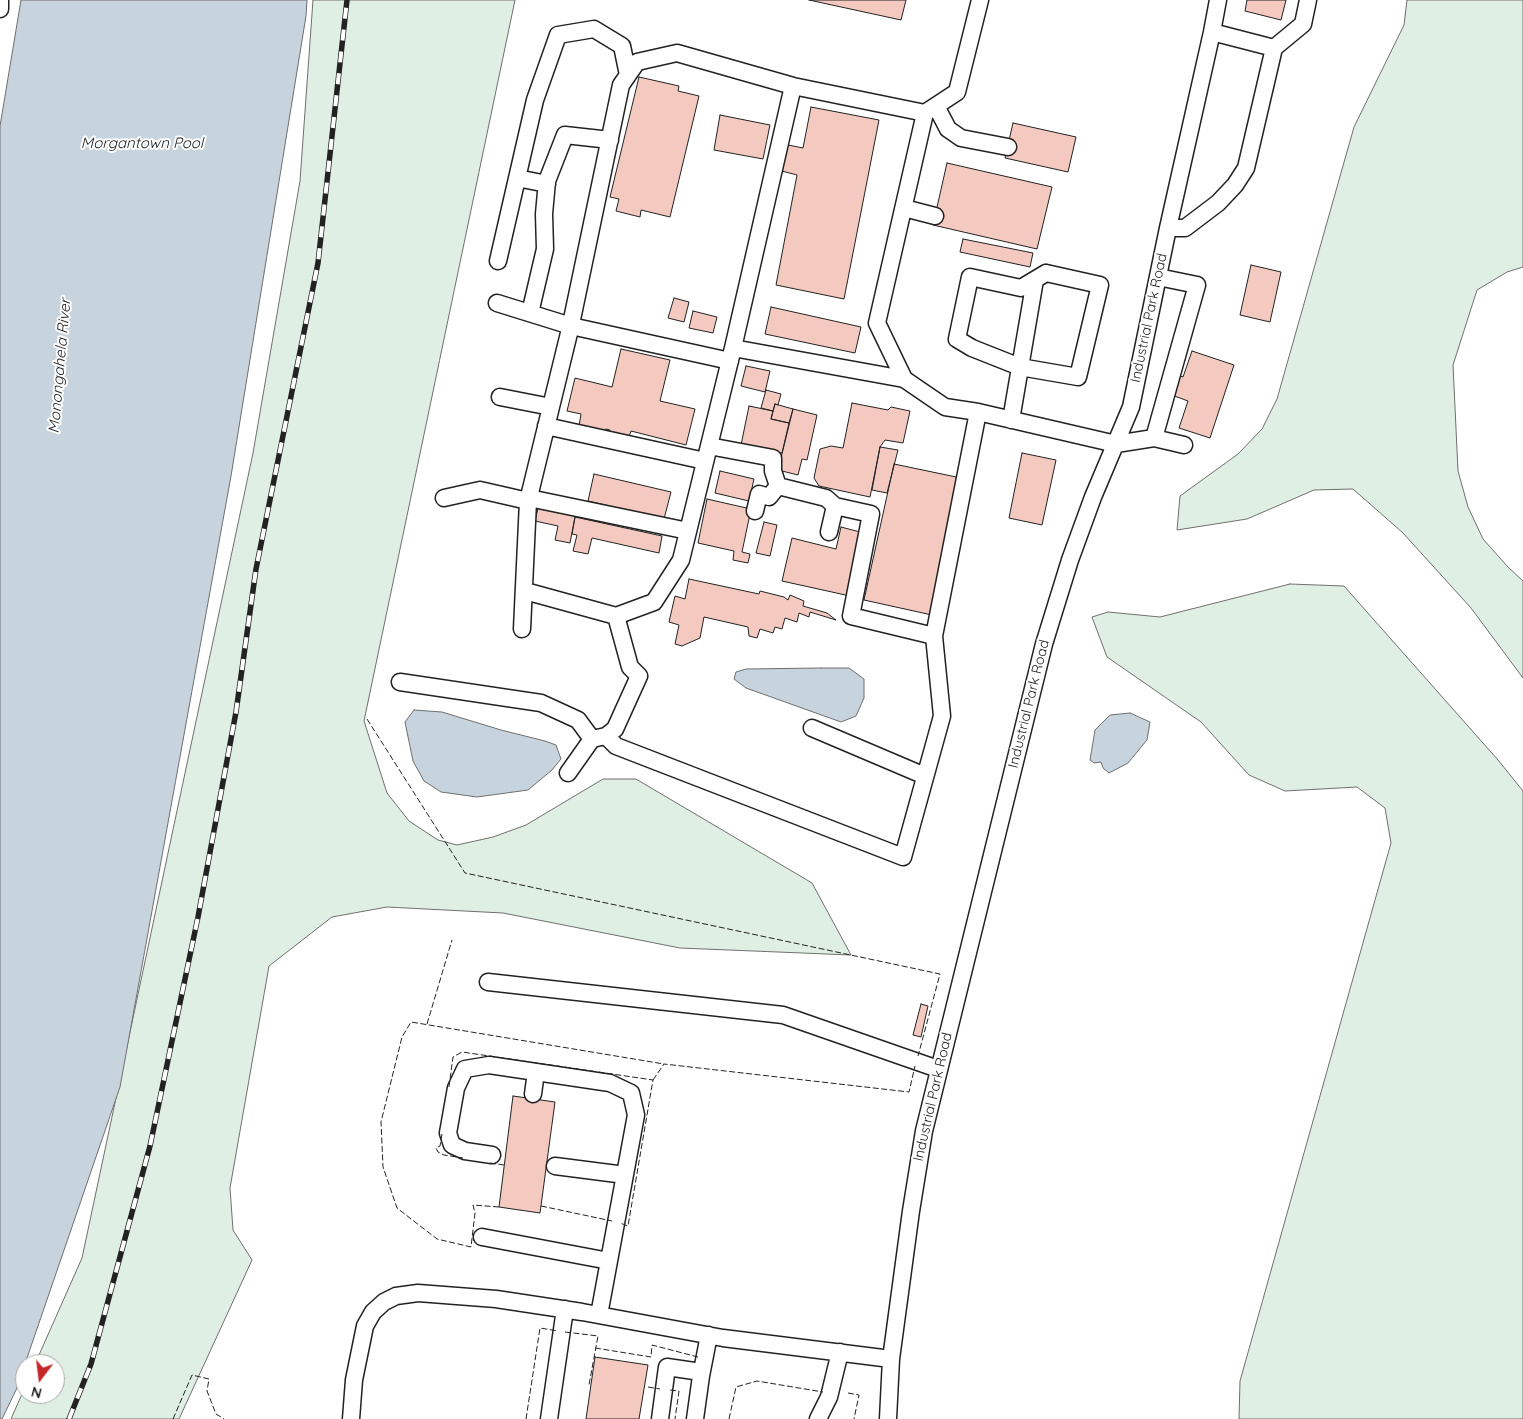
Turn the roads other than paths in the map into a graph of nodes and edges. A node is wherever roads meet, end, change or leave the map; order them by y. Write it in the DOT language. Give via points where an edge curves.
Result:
graph roads {
  1 [pos="0,0"];
  2 [pos="980,0"];
  3 [pos="1218,0"];
  4 [pos="1308,0"];
  5 [pos="0,9"];
  6 [pos="1212,32"];
  7 [pos="1274,48"];
  8 [pos="628,75"];
  9 [pos="793,86"];
  10 [pos="931,109"];
  11 [pos="610,140"];
  12 [pos="1008,147"];
  13 [pos="517,178"];
  14 [pos="547,184"];
  15 [pos="904,208"];
  16 [pos="935,216"];
  17 [pos="1168,228"];
  18 [pos="498,261"];
  19 [pos="1158,277"];
  20 [pos="1035,280"];
  21 [pos="497,303"];
  22 [pos="530,313"];
  23 [pos="571,326"];
  24 [pos="731,355"];
  25 [pos="1020,366"];
  26 [pos="904,379"];
  27 [pos="500,396"];
  28 [pos="551,407"];
  29 [pos="978,412"];
  30 [pos="1011,420"];
  31 [pos="546,426"];
  32 [pos="1154,438"];
  33 [pos="1116,444"];
  34 [pos="1184,445"];
  35 [pos="707,453"];
  36 [pos="778,486"];
  37 [pos="444,498"];
  38 [pos="528,499"];
  39 [pos="835,506"];
  40 [pos="755,511"];
  41 [pos="688,531"];
  42 [pos="829,532"];
  43 [pos="525,591"];
  44 [pos="616,616"];
  45 [pos="522,629"];
  46 [pos="934,636"];
  47 [pos="400,682"];
  48 [pos="812,728"];
  49 [pos="599,738"];
  50 [pos="568,773"];
  51 [pos="925,776"];
  52 [pos="488,982"];
  53 [pos="938,1069"];
  54 [pos="536,1072"];
  55 [pos="533,1094"];
  56 [pos="492,1155"];
  57 [pos="555,1166"];
  58 [pos="625,1175"];
  59 [pos="482,1237"];
  60 [pos="609,1261"];
  61 [pos="565,1309"];
  62 [pos="598,1314"];
  63 [pos="709,1336"];
  64 [pos="840,1352"];
  65 [pos="891,1358"];
  66 [pos="702,1372"];
  67 [pos="351,1419"];
  68 [pos="549,1419"];
  69 [pos="660,1419"];
  70 [pos="695,1419"];
  71 [pos="818,1419"];
  72 [pos="888,1419"];
  1 -- 5 [label="street"];
  2 -- 10 [label="street" via="957,92"];
  3 -- 6 [label="street, Industrial Park Road"];
  4 -- 7 [label="street" via="1303,24"];
  6 -- 7 [label="street"];
  6 -- 17 [label="street, Industrial Park Road"];
  7 -- 17 [label="street" via="1246,168 1235,186 1186,228"];
  8 -- 9 [label="street" via="637,62 677,53"];
  8 -- 11 [label="street" via="621,85"];
  8 -- 13 [label="street" via="622,46 594,29 558,35 535,100"];
  9 -- 10 [label="street"];
  9 -- 24 [label="street"];
  10 -- 12 [label="street" via="948,129 961,138"];
  10 -- 15 [label="street"];
  11 -- 14 [label="street" via="565,135"];
  11 -- 23 [label="street"];
  13 -- 14 [label="street"];
  13 -- 18 [label="street"];
  14 -- 22 [label="street" via="545,249"];
  15 -- 16 [label="street"];
  15 -- 26 [label="street" via="877,323"];
  17 -- 19 [label="street, Industrial Park Road"];
  19 -- 32 [label="street" via="1197,285"];
  19 -- 33 [label="street, Industrial Park Road" via="1131,407"];
  20 -- 25 [label="street"];
  20 -- 25 [label="street" via="1021,288 970,277 956,339"];
  20 -- 25 [label="street" via="1046,274 1100,285 1078,377"];
  21 -- 22 [label="street"];
  22 -- 23 [label="street"];
  23 -- 24 [label="street"];
  23 -- 28 [label="street"];
  24 -- 26 [label="street"];
  24 -- 35 [label="street"];
  25 -- 30 [label="street"];
  26 -- 29 [label="street" via="945,407"];
  27 -- 28 [label="street"];
  28 -- 31 [label="street"];
  29 -- 30 [label="street"];
  29 -- 46 [label="street"];
  30 -- 33 [label="street"];
  31 -- 35 [label="street"];
  31 -- 38 [label="street"];
  32 -- 33 [label="street"];
  32 -- 34 [label="street"];
  33 -- 53 [label="street, Industrial Park Road" via="1073,551 1044,644"];
  35 -- 36 [label="street" via="774,458 773,471"];
  35 -- 41 [label="street"];
  36 -- 39 [label="street" via="826,498"];
  36 -- 40 [label="street" via="769,496 759,494"];
  37 -- 38 [label="street" via="480,490"];
  38 -- 41 [label="street"];
  38 -- 43 [label="street"];
  39 -- 42 [label="street"];
  39 -- 46 [label="street" via="871,514 851,616"];
  41 -- 44 [label="street" via="681,560 654,602"];
  43 -- 44 [label="street"];
  43 -- 45 [label="street"];
  44 -- 49 [label="street" via="630,667 639,676 615,729"];
  46 -- 51 [label="street" via="942,716"];
  47 -- 49 [label="street" via="541,703 578,720"];
  48 -- 51 [label="street"];
  49 -- 50 [label="street"];
  49 -- 51 [label="street" via="903,857"];
  52 -- 53 [label="street" via="783,1015"];
  53 -- 65 [label="street, Industrial Park Road" via="916,1176"];
  54 -- 55 [label="street"];
  54 -- 56 [label="street" via="489,1065 466,1069 456,1088 448,1133 452,1145 465,1151"];
  54 -- 58 [label="street" via="610,1083 631,1093 636,1115"];
  57 -- 58 [label="street"];
  58 -- 60 [label="street"];
  59 -- 60 [label="street"];
  60 -- 62 [label="street"];
  61 -- 62 [label="street"];
  61 -- 67 [label="street" via="418,1293 396,1296 384,1302 365,1326 354,1380"];
  61 -- 68 [label="street"];
  62 -- 63 [label="street"];
  63 -- 64 [label="street"];
  63 -- 66 [label="street"];
  64 -- 65 [label="street"];
  64 -- 71 [label="street" via="829,1397"];
  65 -- 72 [label="street, Industrial Park Road"];
  66 -- 69 [label="street" via="667,1367"];
  66 -- 70 [label="street"];
}
